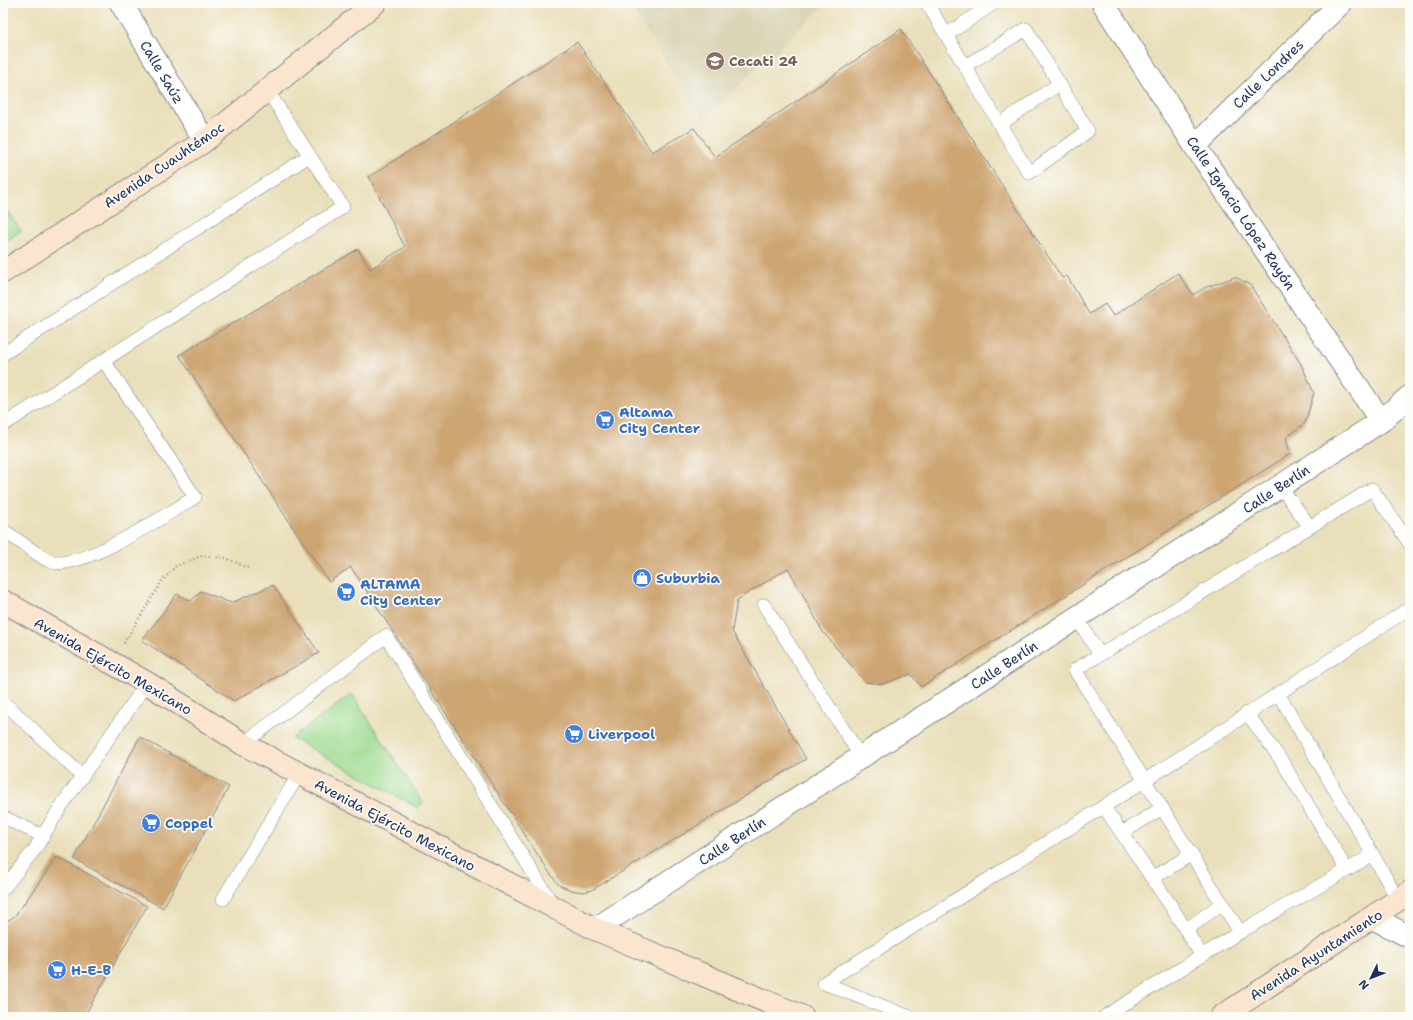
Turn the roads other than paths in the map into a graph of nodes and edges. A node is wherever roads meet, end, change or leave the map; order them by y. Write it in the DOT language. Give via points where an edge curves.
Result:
graph roads {
  1 [pos="120,3"];
  2 [pos="375,3"];
  3 [pos="927,3"];
  4 [pos="994,3"];
  5 [pos="1103,3"];
  6 [pos="1341,3"];
  7 [pos="946,35"];
  8 [pos="965,66"];
  9 [pos="1059,84"];
  10 [pos="267,90"];
  11 [pos="1000,124"];
  12 [pos="204,140"];
  13 [pos="1195,146"];
  14 [pos="309,156"];
  15 [pos="3,272"];
  16 [pos="3,354"];
  17 [pos="104,361"];
  18 [pos="1410,396"];
  19 [pos="1382,421"];
  20 [pos="3,425"];
  21 [pos="1280,486"];
  22 [pos="1310,527"];
  23 [pos="3,530"];
  24 [pos="1410,544"];
  25 [pos="3,601"];
  26 [pos="764,605"];
  27 [pos="1410,608"];
  28 [pos="1077,618"];
  29 [pos="1100,655"];
  30 [pos="147,683"];
  31 [pos="1278,693"];
  32 [pos="3,704"];
  33 [pos="1247,713"];
  34 [pos="243,744"];
  35 [pos="861,757"];
  36 [pos="299,774"];
  37 [pos="82,776"];
  38 [pos="1144,781"];
  39 [pos="1104,806"];
  40 [pos="1162,808"];
  41 [pos="3,817"];
  42 [pos="1122,833"];
  43 [pos="43,836"];
  44 [pos="1192,854"];
  45 [pos="1373,855"];
  46 [pos="1347,870"];
  47 [pos="1152,878"];
  48 [pos="3,889"];
  49 [pos="1404,896"];
  50 [pos="223,899"];
  51 [pos="1222,903"];
  52 [pos="556,910"];
  53 [pos="1373,918"];
  54 [pos="595,929"];
  55 [pos="1186,930"];
  56 [pos="1240,932"];
  57 [pos="1410,937"];
  58 [pos="1202,956"];
  59 [pos="803,1017"];
  60 [pos="910,1017"];
  61 [pos="1104,1017"];
  62 [pos="1221,1017"];
  1 -- 12 [label="street, Calle Saúz"];
  2 -- 10 [label="main road, Avenida Cuauhtémoc"];
  3 -- 7 [label="lane"];
  4 -- 7 [label="lane"];
  5 -- 13 [label="street, Calle Ignacio López Rayón"];
  6 -- 13 [label="street, Calle Londres"];
  7 -- 8 [label="lane"];
  8 -- 9 [label="lane" via="1026,29"];
  8 -- 11 [label="lane"];
  9 -- 11 [label="lane"];
  9 -- 11 [label="lane" via="1088,131 1029,173"];
  10 -- 12 [label="main road, Avenida Cuauhtémoc"];
  10 -- 14 [label="lane"];
  12 -- 15 [label="main road, Avenida Cuauhtémoc"];
  13 -- 19 [label="street, Calle Ignacio López Rayón"];
  14 -- 16 [label="lane"];
  14 -- 17 [label="lane" via="344,207"];
  17 -- 20 [label="lane"];
  17 -- 23 [label="lane" via="195,497 148,527 92,554 62,564 49,562"];
  18 -- 19 [label="street, Calle Berlín"];
  19 -- 21 [label="street, Calle Berlín"];
  21 -- 22 [label="lane"];
  21 -- 28 [label="street, Calle Berlín"];
  22 -- 24 [label="lane" via="1372,490"];
  22 -- 29 [label="lane"];
  25 -- 30 [label="main road, Avenida Ejército Mexicano"];
  26 -- 35 [label="lane"];
  27 -- 31 [label="lane"];
  28 -- 29 [label="lane"];
  28 -- 35 [label="street, Calle Berlín"];
  29 -- 38 [label="lane" via="1075,670"];
  30 -- 34 [label="main road, Avenida Ejército Mexicano"];
  30 -- 37 [label="lane"];
  31 -- 33 [label="lane"];
  31 -- 45 [label="lane"];
  32 -- 37 [label="lane"];
  33 -- 38 [label="lane"];
  33 -- 46 [label="lane" via="1281,760"];
  34 -- 36 [label="main road, Avenida Ejército Mexicano"];
  34 -- 52 [label="lane" via="386,636"];
  35 -- 54 [label="street, Calle Berlín"];
  36 -- 50 [label="lane"];
  36 -- 52 [label="main road, Avenida Ejército Mexicano"];
  37 -- 43 [label="lane"];
  38 -- 39 [label="lane"];
  38 -- 40 [label="lane"];
  39 -- 42 [label="lane"];
  39 -- 60 [label="lane" via="824,983"];
  40 -- 42 [label="lane"];
  40 -- 44 [label="lane"];
  41 -- 43 [label="lane"];
  42 -- 47 [label="lane"];
  43 -- 48 [label="lane"];
  44 -- 47 [label="lane"];
  44 -- 51 [label="lane"];
  45 -- 46 [label="lane"];
  45 -- 49 [label="lane"];
  46 -- 56 [label="lane"];
  47 -- 55 [label="lane"];
  49 -- 53 [label="main road, Avenida Ayuntamiento"];
  51 -- 55 [label="lane"];
  51 -- 56 [label="lane"];
  52 -- 54 [label="main road, Avenida Ejército Mexicano"];
  53 -- 57 [label="street"];
  53 -- 62 [label="main road, Avenida Ayuntamiento"];
  54 -- 59 [label="main road, Avenida Ejército Mexicano"];
  55 -- 58 [label="lane"];
  56 -- 58 [label="lane"];
  58 -- 61 [label="lane"];
}
